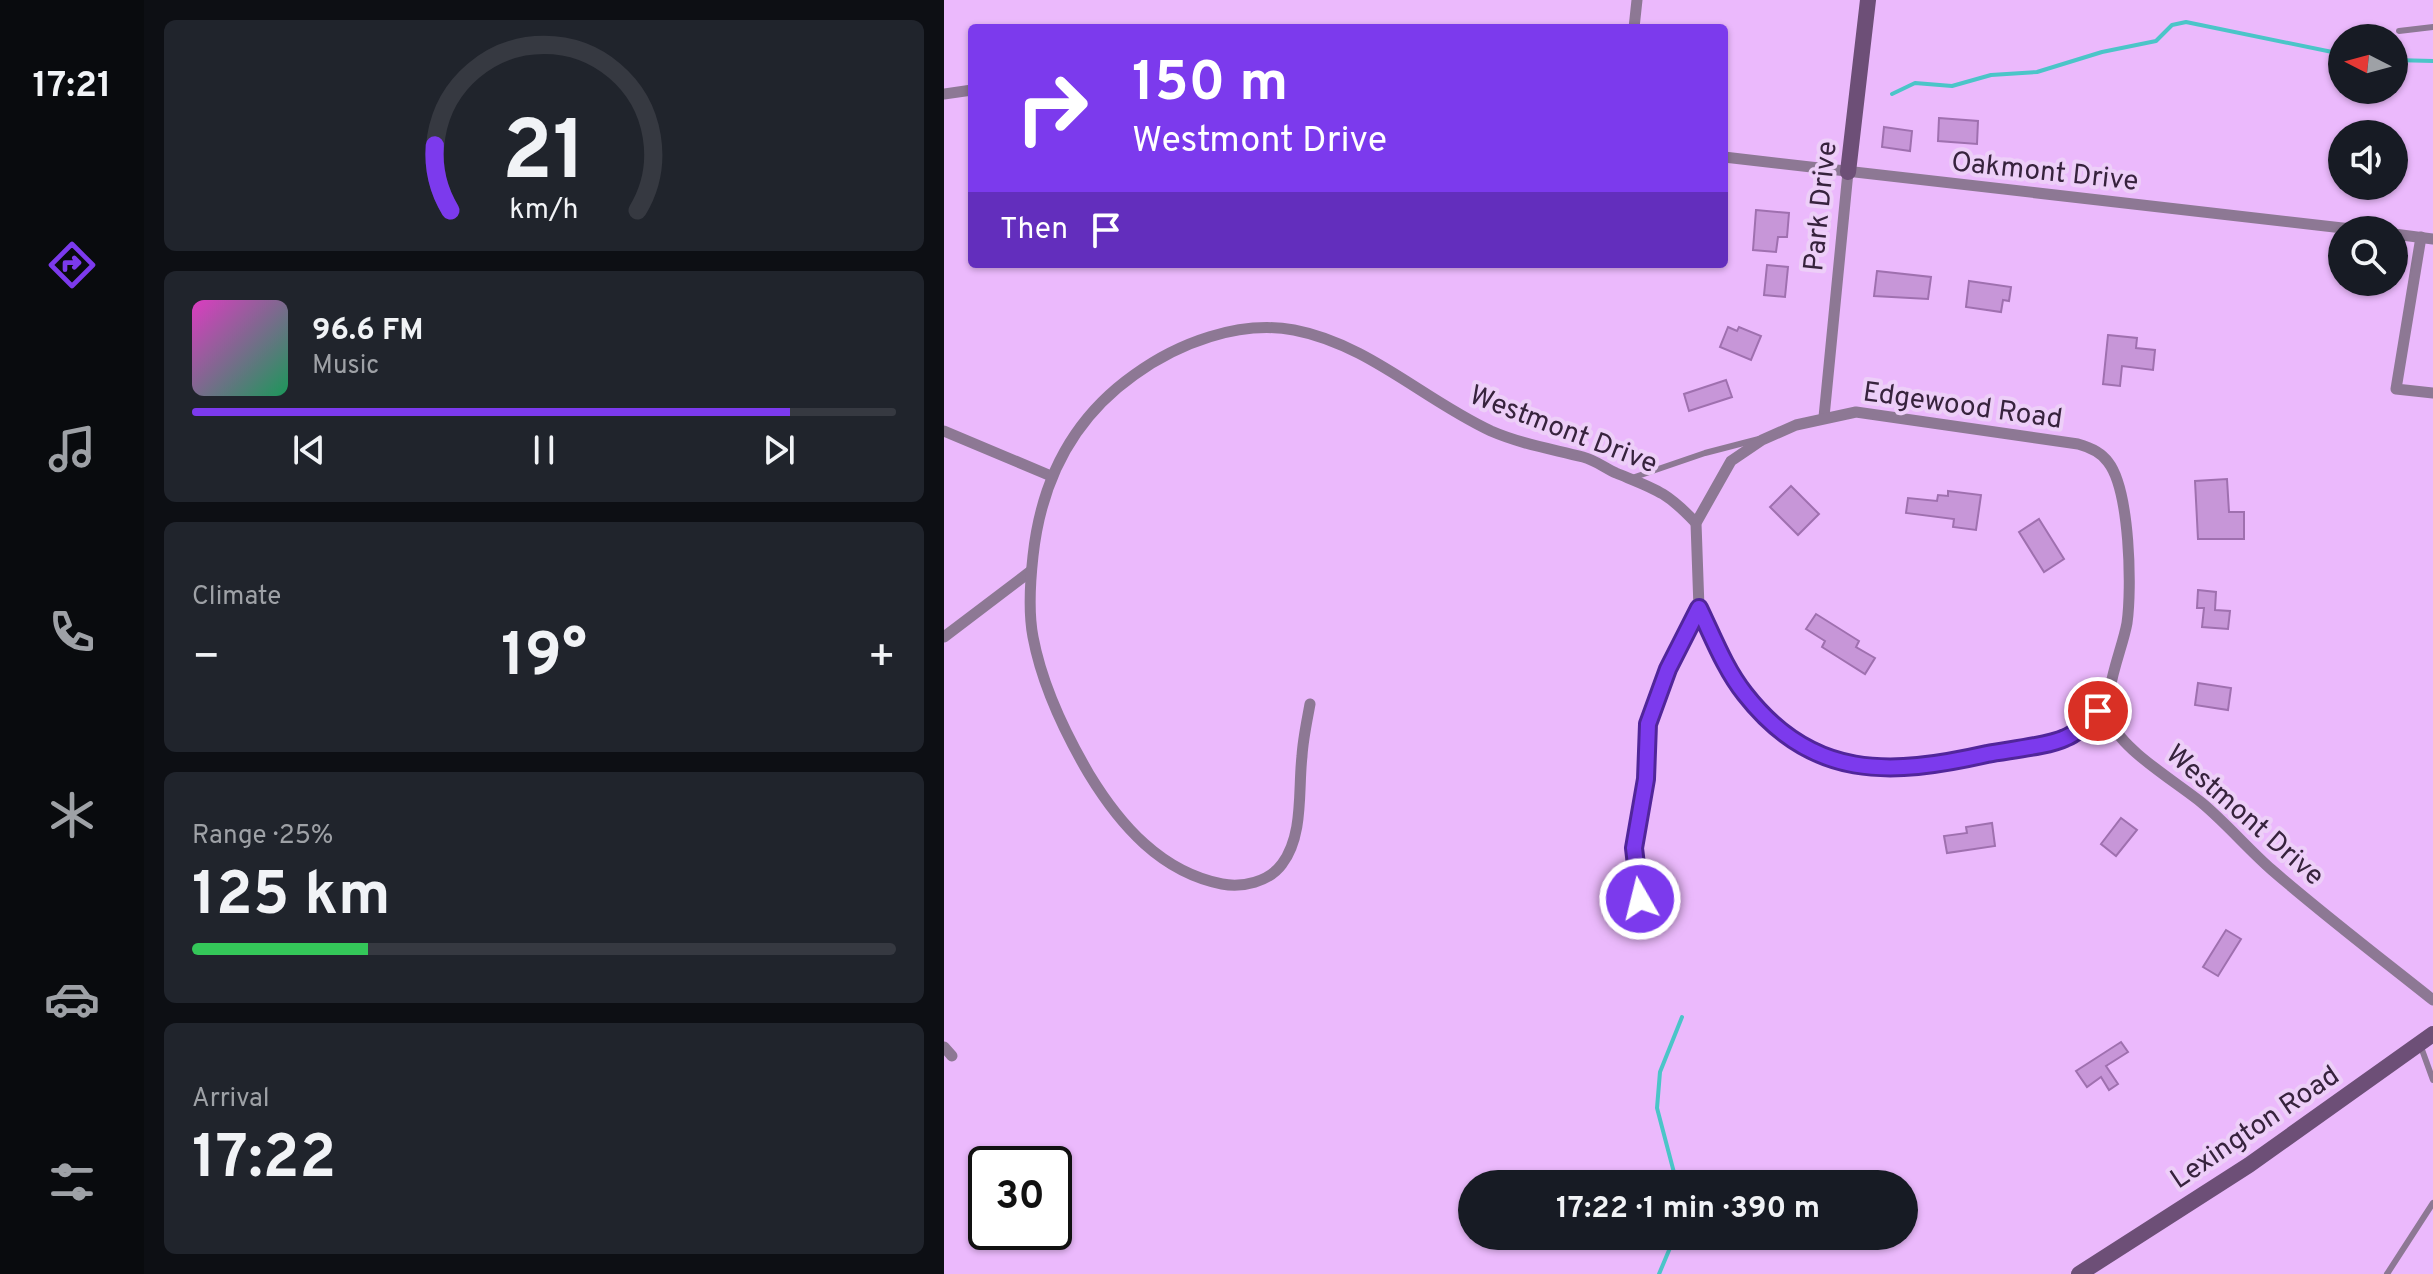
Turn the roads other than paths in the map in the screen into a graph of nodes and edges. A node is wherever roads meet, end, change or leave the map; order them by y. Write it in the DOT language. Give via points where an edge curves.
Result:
graph roads {
  1 [pos="1637,0"];
  2 [pos="1868,0"];
  3 [pos="1634,24"];
  4 [pos="2433,27"];
  5 [pos="2408,30"];
  6 [pos="968,91"];
  7 [pos="944,94"];
  8 [pos="1728,157"];
  9 [pos="1848,172"];
  10 [pos="2328,226"];
  11 [pos="2427,238"];
  12 [pos="2433,393"];
  13 [pos="1824,417"];
  14 [pos="944,431"];
  15 [pos="1766,438"];
  16 [pos="1051,476"];
  17 [pos="1632,478"];
  18 [pos="1696,523"];
  19 [pos="1031,571"];
  20 [pos="1699,608"];
  21 [pos="944,637"];
  22 [pos="2111,698"];
  23 [pos="1310,704"];
  24 [pos="1640,899"];
  25 [pos="2433,1000"];
  26 [pos="2426,1039"];
  27 [pos="2433,1080"];
  28 [pos="2433,1203"];
  29 [pos="2079,1274"];
  30 [pos="2387,1274"];
  1 -- 3 [label="street"];
  2 -- 9 [label="main road, Park Drive"];
  4 -- 5 [label="lane"];
  6 -- 7 [label="street"];
  8 -- 9 [label="street, Oakmont Drive"];
  9 -- 10 [label="street, Oakmont Drive"];
  9 -- 13 [label="street, Park Drive"];
  11 -- 12 [label="street" via="2396,389"];
  13 -- 15 [label="street, Edgewood Road"];
  13 -- 22 [label="street, Edgewood Road" via="1869,412 2078,444 2100,454 2114,473 2124,515 2130,589"];
  14 -- 16 [label="street"];
  15 -- 17 [label="lane"];
  15 -- 18 [label="street, Edgewood Road" via="1726,468"];
  16 -- 17 [label="street, Westmont Drive" via="1087,417 1133,375 1199,341 1260,327 1333,341 1494,432 1586,457"];
  16 -- 19 [label="street, Westmont Drive"];
  17 -- 18 [label="street, Westmont Drive" via="1672,497"];
  18 -- 20 [label="street"];
  19 -- 21 [label="street"];
  19 -- 23 [label="street, Westmont Drive" via="1038,657 1081,760 1131,831 1179,870 1239,886 1263,879 1283,864 1295,828"];
  20 -- 22 [label="street" via="1731,672 1760,712 1810,750 1844,764 1918,768 2053,742 2075,732"];
  20 -- 24 [label="street" via="1648,724 1648,762 1634,848"];
  22 -- 25 [label="street, Westmont Drive" via="2114,729 2131,748"];
  26 -- 27 [label="lane"];
  26 -- 29 [label="main road, Lexington Road" via="2249,1165"];
  28 -- 30 [label="lane"];
}
